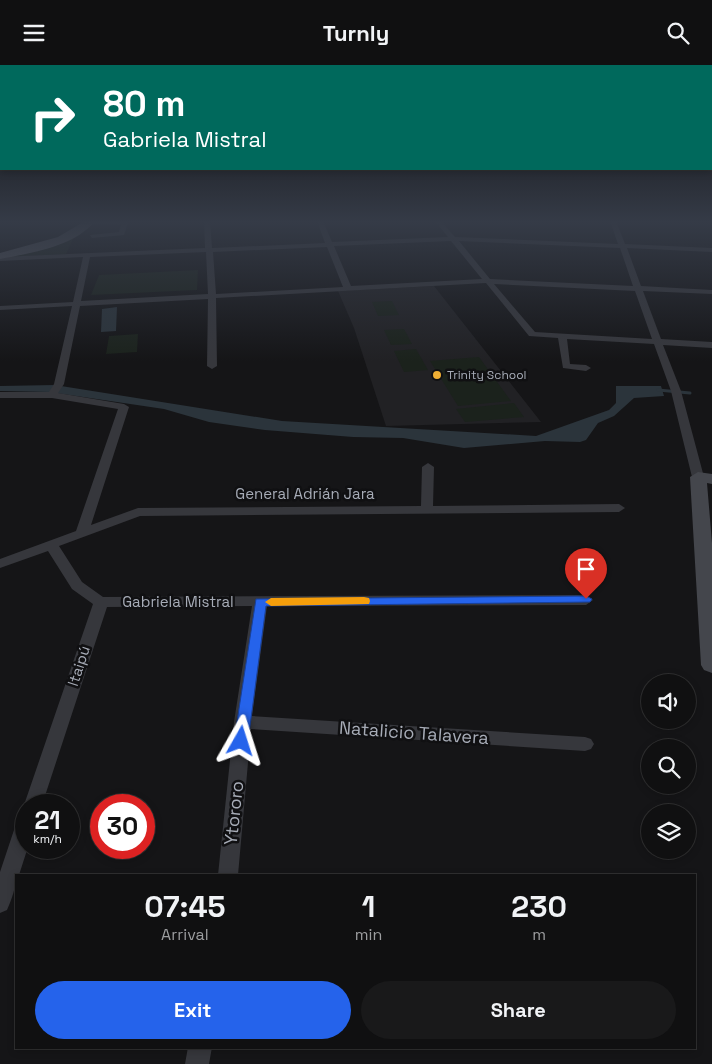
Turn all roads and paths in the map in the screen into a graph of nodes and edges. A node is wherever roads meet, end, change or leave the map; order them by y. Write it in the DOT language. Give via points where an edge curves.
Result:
graph roads {
  1 [pos="85,268"];
  2 [pos="211,268"];
  3 [pos="339,268"];
  4 [pos="477,268"];
  5 [pos="630,268"];
  6 [pos="488,281"];
  7 [pos="348,289"];
  8 [pos="638,289"];
  9 [pos="712,292"];
  10 [pos="212,296"];
  11 [pos="78,303"];
  12 [pos="0,308"];
  13 [pos="562,337"];
  14 [pos="658,342"];
  15 [pos="712,345"];
  16 [pos="212,366"];
  17 [pos="586,367"];
  18 [pos="0,395"];
  19 [pos="52,395"];
  20 [pos="428,467"];
  21 [pos="705,478"];
  22 [pos="619,508"];
  23 [pos="427,510"];
  24 [pos="82,533"];
  25 [pos="51,544"];
  26 [pos="0,564"];
  27 [pos="586,599"];
  28 [pos="100,601"];
  29 [pos="260,602"];
  30 [pos="711,640"];
  31 [pos="712,665"];
  32 [pos="243,722"];
  33 [pos="585,744"];
  34 [pos="37,794"];
  35 [pos="15,857"];
  36 [pos="228,874"];
  37 [pos="0,903"];
  38 [pos="200,1049"];
  39 [pos="197,1064"];
  1 -- 11 [label="street"];
  2 -- 10 [label="street"];
  3 -- 7 [label="street"];
  4 -- 6 [label="street"];
  5 -- 8 [label="street"];
  6 -- 7 [label="street"];
  6 -- 8 [label="street"];
  6 -- 13 [label="street" via="532,334"];
  7 -- 10 [label="street"];
  8 -- 9 [label="street"];
  8 -- 14 [label="street"];
  10 -- 11 [label="street"];
  10 -- 16 [label="street"];
  11 -- 12 [label="street"];
  11 -- 19 [label="street" via="59,384"];
  13 -- 14 [label="street"];
  13 -- 17 [label="street" via="566,366"];
  14 -- 15 [label="street"];
  14 -- 21 [label="street"];
  18 -- 19 [label="street"];
  19 -- 24 [label="street" via="123,406"];
  20 -- 23 [label="street"];
  21 -- 30 [label="main road"];
  22 -- 23 [label="street, General Adrián Jara"];
  23 -- 24 [label="street, General Adrián Jara" via="157,511 126,515"];
  24 -- 25 [label="street, General Adrián Jara"];
  25 -- 26 [label="street, General Adrián Jara"];
  25 -- 28 [label="street" via="78,587 90,598"];
  27 -- 29 [label="street, Gabriela Mistral"];
  28 -- 29 [label="street, Gabriela Mistral"];
  28 -- 34 [label="street, Itaipú"];
  29 -- 32 [label="street, Ytororo"];
  30 -- 31 [label="main road"];
  32 -- 33 [label="street, Natalicio Talavera"];
  32 -- 36 [label="street, Ytororo"];
  35 -- 37 [label="street"];
  38 -- 39 [label="street"];
}
